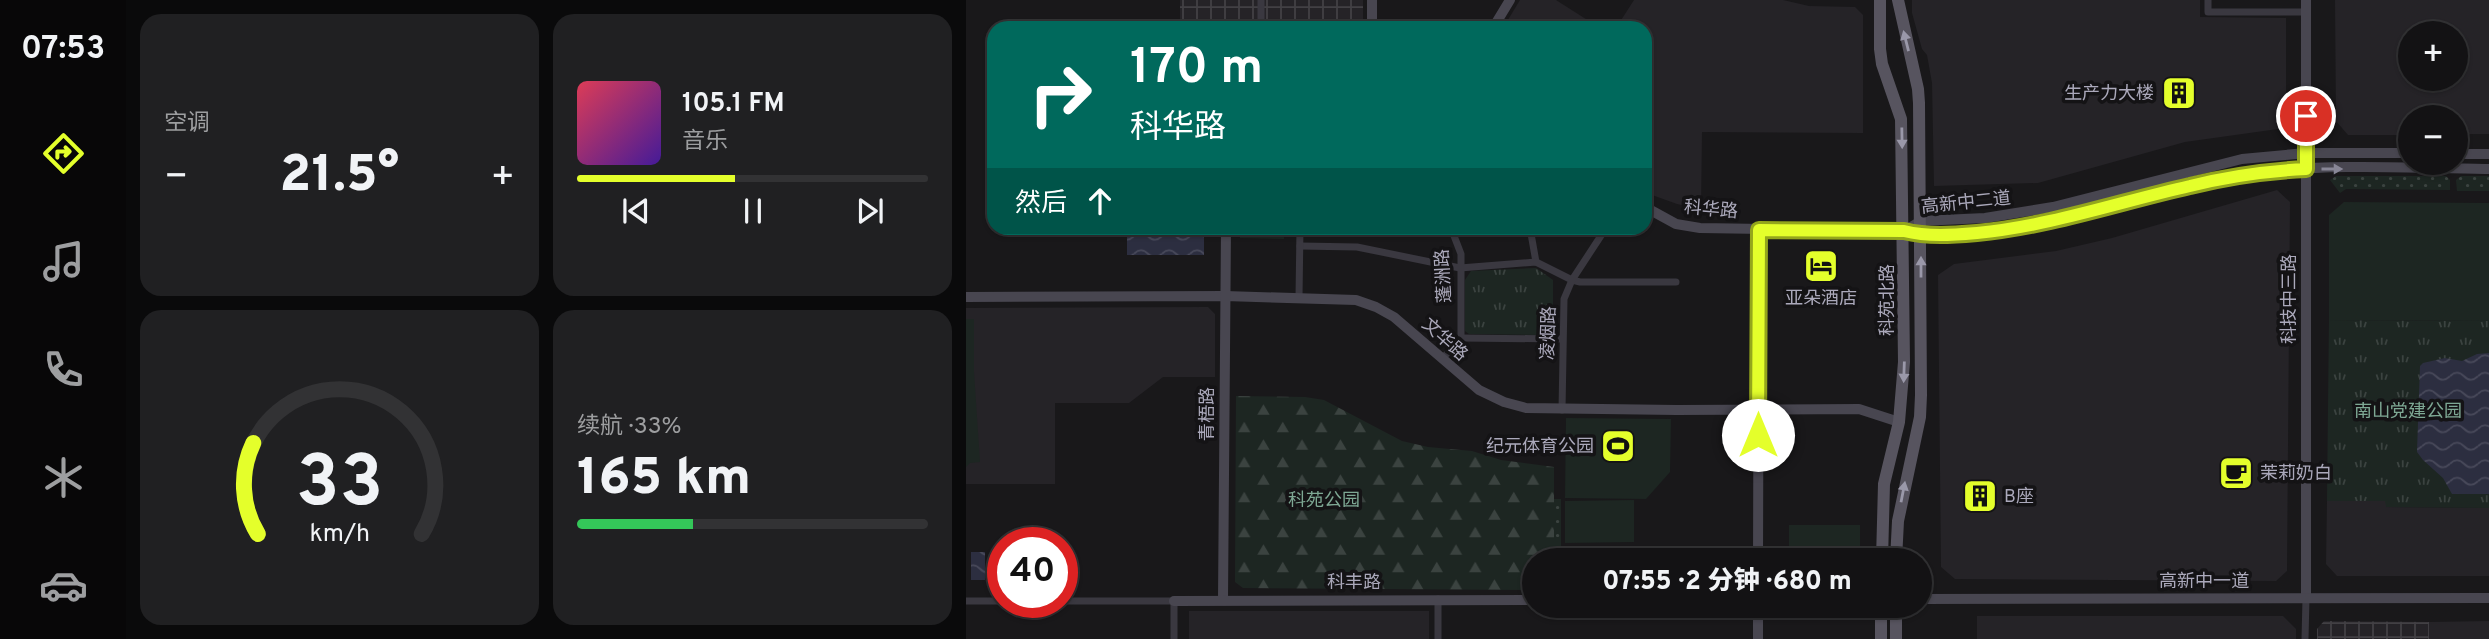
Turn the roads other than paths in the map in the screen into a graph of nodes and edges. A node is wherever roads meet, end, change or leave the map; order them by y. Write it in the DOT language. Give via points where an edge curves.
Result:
graph roads {
  1 [pos="1261,0"];
  2 [pos="1372,0"];
  3 [pos="1510,0"];
  4 [pos="1880,0"];
  5 [pos="1898,0"];
  6 [pos="2208,0"];
  7 [pos="2306,0"];
  8 [pos="2306,12"];
  9 [pos="1261,21"];
  10 [pos="1372,21"];
  11 [pos="1497,21"];
  12 [pos="2306,153"];
  13 [pos="2398,153"];
  14 [pos="2468,154"];
  15 [pos="2489,154"];
  16 [pos="2306,169"];
  17 [pos="2489,169"];
  18 [pos="1652,211"];
  19 [pos="1920,221"];
  20 [pos="1759,230"];
  21 [pos="1904,231"];
  22 [pos="1226,235"];
  23 [pos="1300,235"];
  24 [pos="1454,235"];
  25 [pos="1531,235"];
  26 [pos="1601,235"];
  27 [pos="1921,235"];
  28 [pos="1300,246"];
  29 [pos="1536,262"];
  30 [pos="1461,268"];
  31 [pos="1572,280"];
  32 [pos="1676,282"];
  33 [pos="1225,296"];
  34 [pos="966,297"];
  35 [pos="1299,297"];
  36 [pos="1461,338"];
  37 [pos="1562,340"];
  38 [pos="1442,359"];
  39 [pos="1562,410"];
  40 [pos="1758,410"];
  41 [pos="1899,422"];
  42 [pos="1758,548"];
  43 [pos="1882,548"];
  44 [pos="1897,548"];
  45 [pos="2306,598"];
  46 [pos="2489,598"];
  47 [pos="1437,599"];
  48 [pos="1932,599"];
  49 [pos="1223,600"];
  50 [pos="1522,600"];
  51 [pos="966,601"];
  52 [pos="987,601"];
  53 [pos="1078,601"];
  54 [pos="1174,601"];
  55 [pos="1758,618"];
  56 [pos="1881,618"];
  57 [pos="1896,618"];
  58 [pos="1174,639"];
  59 [pos="1438,639"];
  60 [pos="1758,639"];
  61 [pos="1881,639"];
  62 [pos="1896,639"];
  63 [pos="2305,639"];
  1 -- 9 [label="street"];
  2 -- 10 [label="street"];
  3 -- 11 [label="street"];
  4 -- 21 [label="main road, 科苑北路, one-way" via="1882,64 1902,119"];
  19 -- 5 [label="main road, 科苑北路, one-way" via="1918,89"];
  6 -- 8 [label="street" via="2208,12"];
  7 -- 8 [label="street, 科技中三路"];
  8 -- 12 [label="street, 科技中三路"];
  12 -- 13 [label="street, 高新中二道"];
  12 -- 16 [label="street, 科技中三路"];
  12 -- 19 [label="street, 高新中二道" via="2212,166 2020,214"];
  14 -- 15 [label="street"];
  16 -- 17 [label="street, 高新中二道, one-way"];
  16 -- 27 [label="street, 高新中二道" via="2216,180 2035,225"];
  16 -- 45 [label="street, 科技中三路"];
  18 -- 20 [label="street, 科华路" via="1687,227"];
  19 -- 21 [label="street, 高新中二道"];
  19 -- 27 [label="main road, 科苑北路"];
  20 -- 21 [label="street, 科华路"];
  20 -- 40 [label="street"];
  21 -- 27 [label="street, 高新中二道"];
  21 -- 41 [label="main road, 科苑北路, one-way" via="1904,371"];
  22 -- 33 [label="street, 青梧路"];
  23 -- 28 [label="street"];
  24 -- 30 [label="street, 蓬洲路"];
  25 -- 29 [label="street"];
  26 -- 31 [label="street, 凌烟路"];
  44 -- 27 [label="main road, 科苑北路, one-way" via="1920,417"];
  28 -- 30 [label="street" via="1357,247"];
  28 -- 35 [label="street"];
  29 -- 30 [label="street"];
  29 -- 31 [label="street"];
  30 -- 36 [label="street, 蓬洲路"];
  31 -- 32 [label="street"];
  31 -- 37 [label="street, 凌烟路" via="1563,305"];
  33 -- 34 [label="street, 文华路"];
  33 -- 35 [label="street, 文华路"];
  33 -- 49 [label="street, 青梧路"];
  35 -- 38 [label="street, 文华路" via="1344,298 1376,307"];
  36 -- 37 [label="street"];
  36 -- 38 [label="street"];
  37 -- 39 [label="street, 凌烟路"];
  38 -- 39 [label="street, 文华路" via="1469,383 1504,402"];
  39 -- 40 [label="street, 文华路"];
  40 -- 41 [label="street, 文华路" via="1859,409"];
  40 -- 42 [label="street"];
  41 -- 43 [label="main road, 科苑北路" via="1884,484"];
  45 -- 46 [label="street, 高新中一道"];
  45 -- 48 [label="street, 高新中一道"];
  45 -- 63 [label="street"];
  47 -- 49 [label="street, 科丰路"];
  47 -- 50 [label="street, 科丰路"];
  47 -- 59 [label="street"];
  49 -- 54 [label="street, 科丰路"];
  51 -- 52 [label="street"];
  53 -- 54 [label="street"];
  54 -- 58 [label="street"];
  55 -- 60 [label="street"];
  56 -- 61 [label="main road"];
  57 -- 62 [label="main road"];
}
